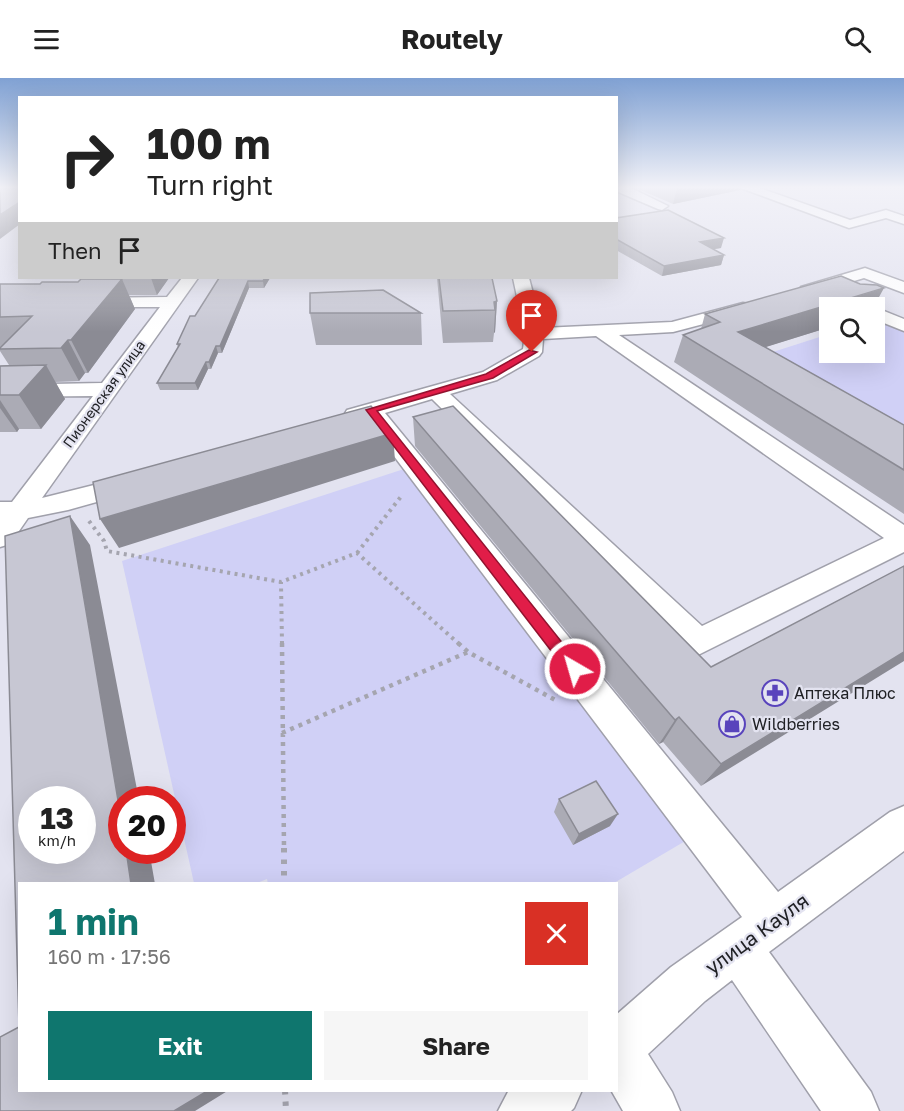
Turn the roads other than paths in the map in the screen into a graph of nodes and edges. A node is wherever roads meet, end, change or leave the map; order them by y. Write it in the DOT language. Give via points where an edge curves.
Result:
graph roads {
  1 [pos="189,279"];
  2 [pos="521,279"];
  3 [pos="817,287"];
  4 [pos="904,288"];
  5 [pos="795,293"];
  6 [pos="840,297"];
  7 [pos="69,302"];
  8 [pos="172,302"];
  9 [pos="762,303"];
  10 [pos="885,317"];
  11 [pos="904,326"];
  12 [pos="532,327"];
  13 [pos="600,330"];
  14 [pos="108,389"];
  15 [pos="0,391"];
  16 [pos="436,392"];
  17 [pos="371,410"];
  18 [pos="337,420"];
  19 [pos="154,477"];
  20 [pos="9,511"];
  21 [pos="0,537"];
  22 [pos="904,539"];
  23 [pos="904,826"];
  24 [pos="756,935"];
  25 [pos="618,1048"];
  26 [pos="618,1053"];
  27 [pos="553,1092"];
  28 [pos="525,1111"];
  29 [pos="653,1111"];
  30 [pos="852,1111"];
  1 -- 8 [label="street, Пионерская улица"];
  2 -- 12 [label="street"];
  3 -- 4 [label="street" via="865,273"];
  3 -- 5 [label="street"];
  3 -- 6 [label="street"];
  7 -- 8 [label="street"];
  8 -- 14 [label="street, Пионерская улица"];
  9 -- 13 [label="street" via="673,327"];
  10 -- 11 [label="street"];
  12 -- 13 [label="street"];
  12 -- 16 [label="street" via="532,352 489,376"];
  13 -- 22 [label="street"];
  14 -- 15 [label="street"];
  14 -- 20 [label="street, Пионерская улица"];
  16 -- 17 [label="street"];
  16 -- 22 [label="street" via="698,642"];
  17 -- 18 [label="street"];
  17 -- 24 [label="street" via="719,855"];
  19 -- 20 [label="street" via="75,502"];
  20 -- 21 [label="street, Пионерская улица"];
  23 -- 24 [label="street, улица Кауля"];
  24 -- 25 [label="street, улица Кауля" via="688,984"];
  24 -- 30 [label="street"];
  26 -- 29 [label="street"];
  27 -- 28 [label="street"];
}
